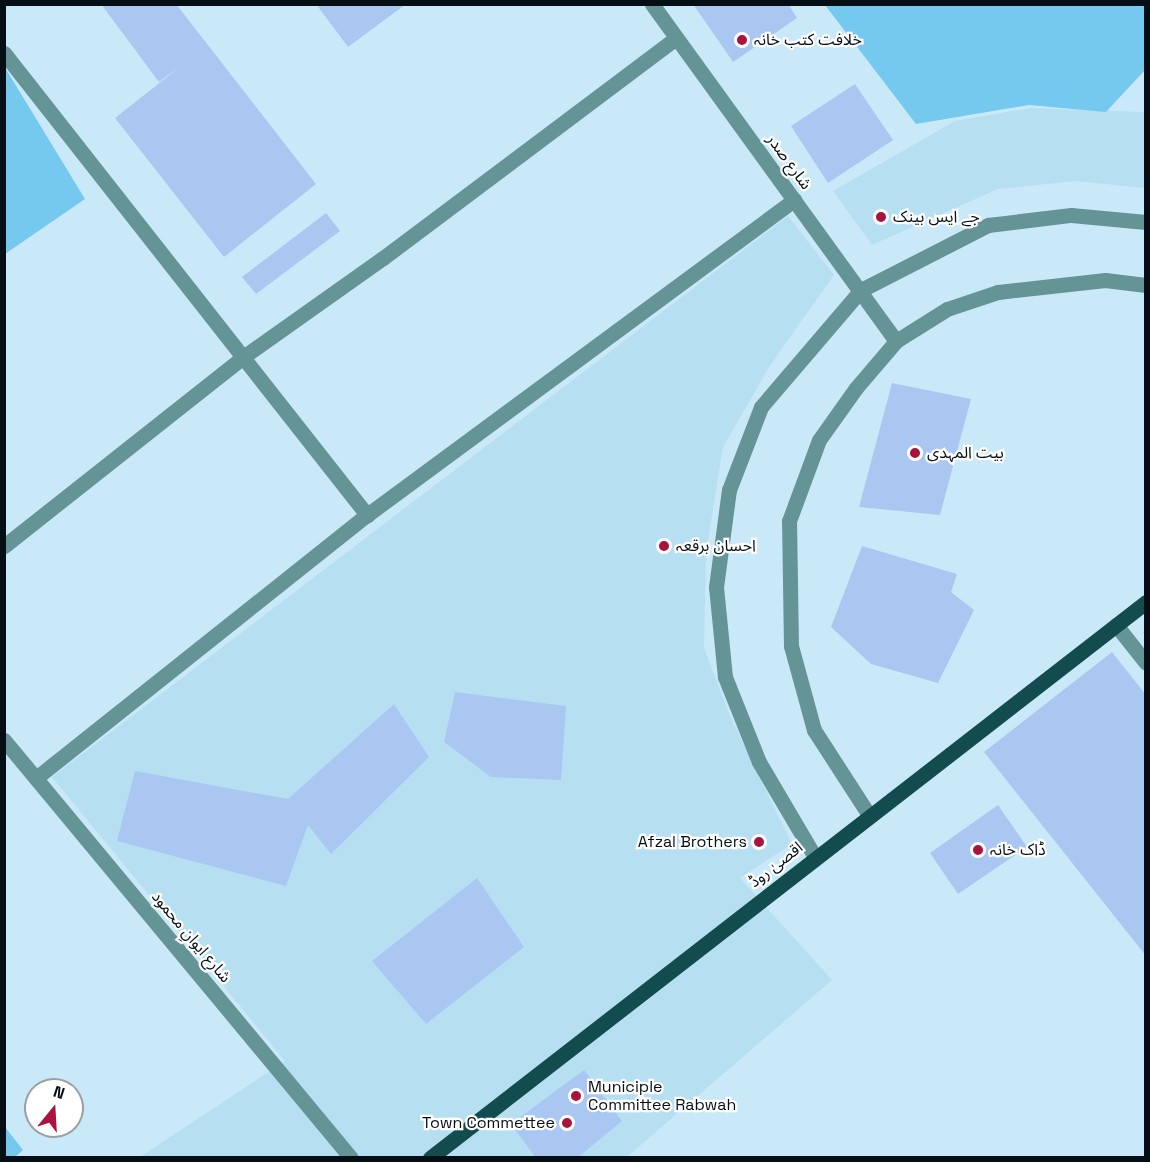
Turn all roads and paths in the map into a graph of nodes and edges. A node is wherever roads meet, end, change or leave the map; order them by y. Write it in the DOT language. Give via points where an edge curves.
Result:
graph roads {
  1 [pos="652,4"];
  2 [pos="676,38"];
  3 [pos="4,53"];
  4 [pos="794,200"];
  5 [pos="1146,222"];
  6 [pos="1146,285"];
  7 [pos="861,290"];
  8 [pos="896,341"];
  9 [pos="243,357"];
  10 [pos="367,514"];
  11 [pos="4,546"];
  12 [pos="1146,602"];
  13 [pos="1116,625"];
  14 [pos="1146,663"];
  15 [pos="4,740"];
  16 [pos="36,778"];
  17 [pos="869,815"];
  18 [pos="815,857"];
  19 [pos="351,1158"];
  20 [pos="430,1158"];
  1 -- 2 [label="street, شارع صدر"];
  2 -- 4 [label="street, شارع صدر"];
  2 -- 9 [label="street" via="383,258"];
  3 -- 9 [label="street"];
  4 -- 7 [label="street, شارع صدر"];
  4 -- 10 [label="street"];
  5 -- 7 [label="street" via="1071,215 988,225"];
  6 -- 8 [label="street" via="1105,280 998,292 947,309"];
  7 -- 8 [label="street, شارع صدر"];
  7 -- 18 [label="street" via="761,407 729,490 716,587 725,677 759,762"];
  8 -- 17 [label="street" via="855,388 819,440 789,521 791,646 814,730"];
  9 -- 10 [label="street"];
  9 -- 11 [label="street"];
  10 -- 16 [label="street"];
  12 -- 13 [label="main road, اقصیٰ روڈ"];
  13 -- 14 [label="street"];
  13 -- 17 [label="main road, اقصیٰ روڈ"];
  15 -- 16 [label="street, شارع ایوانِ محمود"];
  16 -- 19 [label="street, شارع ایوانِ محمود"];
  17 -- 18 [label="main road, اقصیٰ روڈ"];
  18 -- 20 [label="main road, اقصیٰ روڈ"];
}
